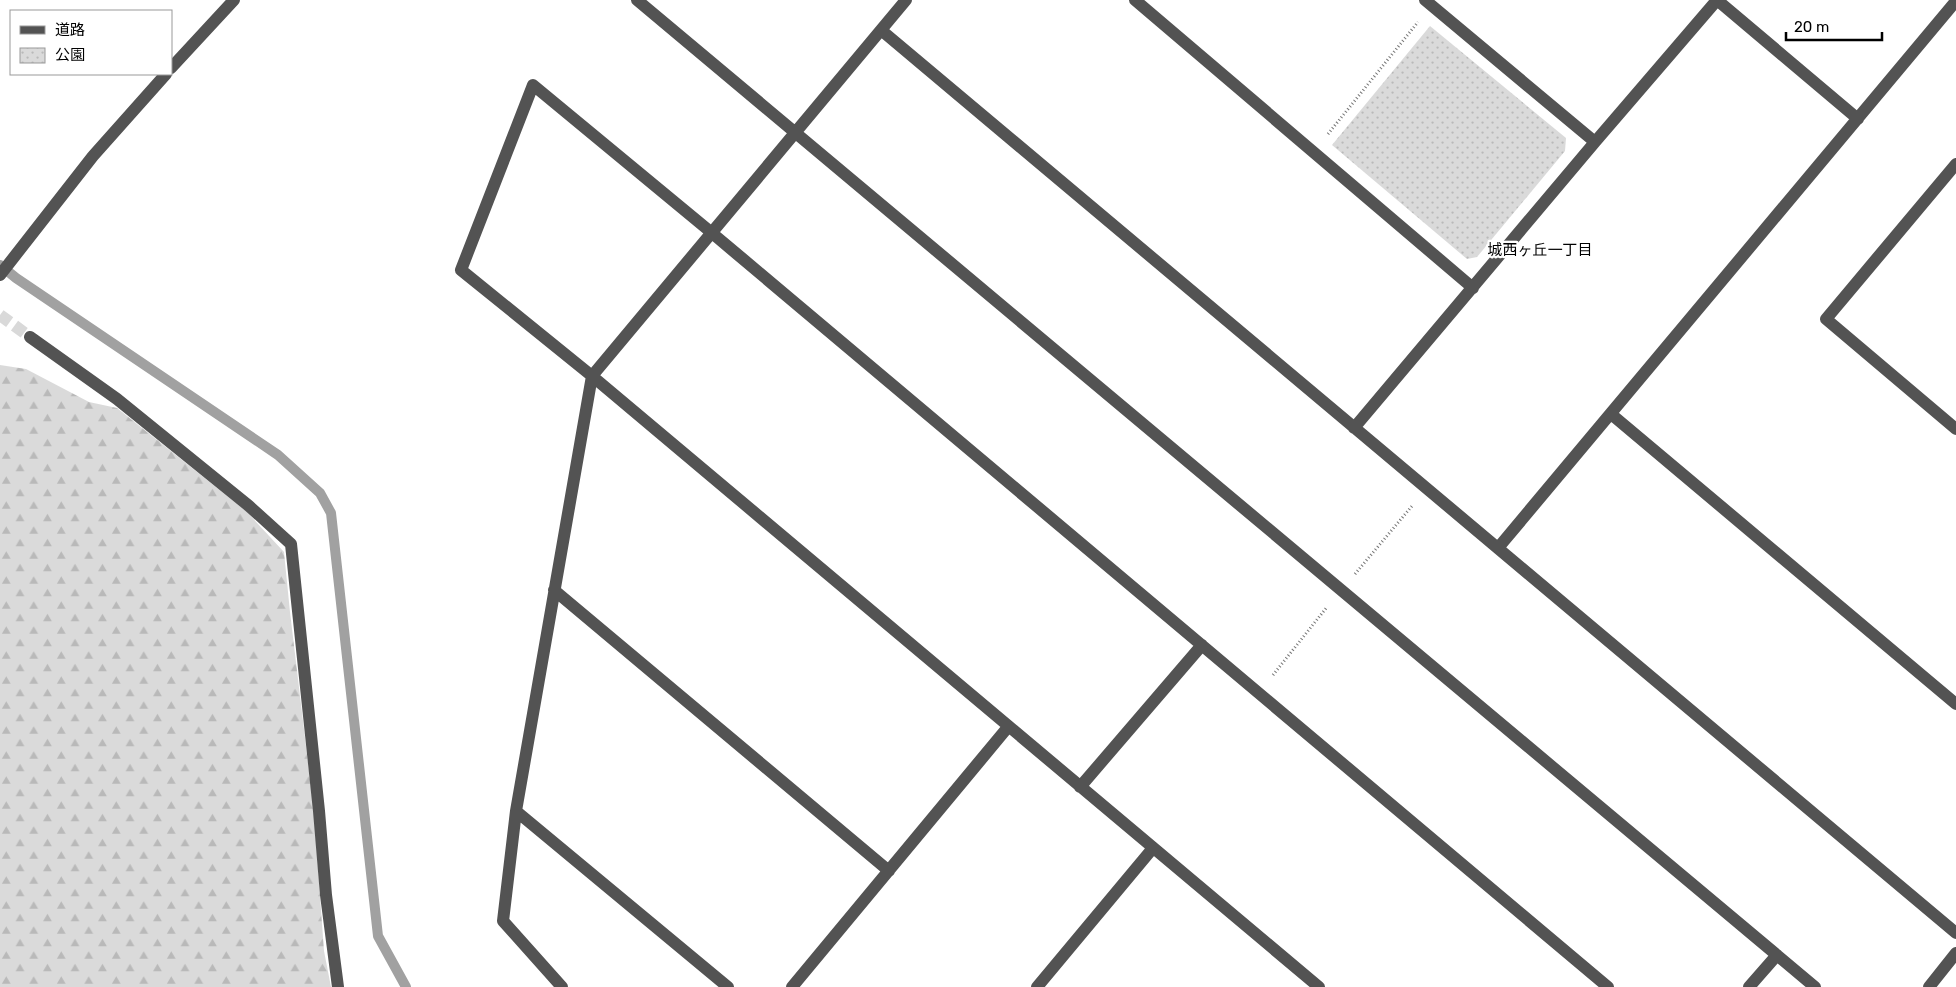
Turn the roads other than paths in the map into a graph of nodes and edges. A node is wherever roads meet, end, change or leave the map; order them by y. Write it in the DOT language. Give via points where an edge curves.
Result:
graph roads {
  1 [pos="234,0"];
  2 [pos="638,0"];
  3 [pos="906,0"];
  4 [pos="1135,0"];
  5 [pos="1717,0"];
  6 [pos="1956,0"];
  7 [pos="1428,3"];
  8 [pos="881,30"];
  9 [pos="172,67"];
  10 [pos="165,75"];
  11 [pos="1858,119"];
  12 [pos="795,132"];
  13 [pos="1595,142"];
  14 [pos="1956,164"];
  15 [pos="712,232"];
  16 [pos="0,275"];
  17 [pos="1473,288"];
  18 [pos="30,337"];
  19 [pos="592,376"];
  20 [pos="1611,414"];
  21 [pos="1354,428"];
  22 [pos="1956,429"];
  23 [pos="1498,548"];
  24 [pos="554,590"];
  25 [pos="1202,645"];
  26 [pos="1956,704"];
  27 [pos="1008,727"];
  28 [pos="1080,787"];
  29 [pos="516,811"];
  30 [pos="1153,848"];
  31 [pos="888,871"];
  32 [pos="1956,933"];
  33 [pos="1956,953"];
  34 [pos="1777,955"];
  35 [pos="338,987"];
  36 [pos="562,987"];
  37 [pos="728,987"];
  38 [pos="792,987"];
  39 [pos="1037,987"];
  40 [pos="1319,987"];
  41 [pos="1608,987"];
  42 [pos="1749,987"];
  43 [pos="1815,987"];
  44 [pos="1928,987"];
  1 -- 9 [label="street"];
  2 -- 12 [label="street"];
  3 -- 8 [label="street"];
  4 -- 17 [label="street"];
  5 -- 11 [label="street"];
  5 -- 13 [label="street"];
  6 -- 11 [label="street"];
  7 -- 13 [label="street"];
  8 -- 12 [label="street"];
  8 -- 21 [label="street"];
  10 -- 16 [label="street" via="94,156"];
  11 -- 20 [label="street"];
  12 -- 15 [label="street"];
  12 -- 34 [label="street"];
  13 -- 17 [label="street"];
  14 -- 22 [label="street" via="1826,319"];
  15 -- 19 [label="street"];
  15 -- 19 [label="street" via="533,85 461,270"];
  15 -- 25 [label="street"];
  17 -- 21 [label="street"];
  18 -- 35 [label="street" via="117,399 291,544"];
  19 -- 24 [label="street"];
  19 -- 27 [label="street"];
  20 -- 23 [label="street"];
  20 -- 26 [label="street"];
  21 -- 23 [label="street"];
  23 -- 32 [label="street"];
  24 -- 29 [label="street"];
  24 -- 31 [label="street"];
  25 -- 28 [label="street"];
  25 -- 41 [label="street"];
  27 -- 28 [label="street"];
  27 -- 31 [label="street"];
  28 -- 30 [label="street"];
  29 -- 36 [label="street" via="503,921"];
  29 -- 37 [label="street"];
  30 -- 39 [label="street"];
  30 -- 40 [label="street"];
  31 -- 38 [label="street"];
  33 -- 44 [label="street"];
  34 -- 42 [label="street"];
  34 -- 43 [label="street"];
}
